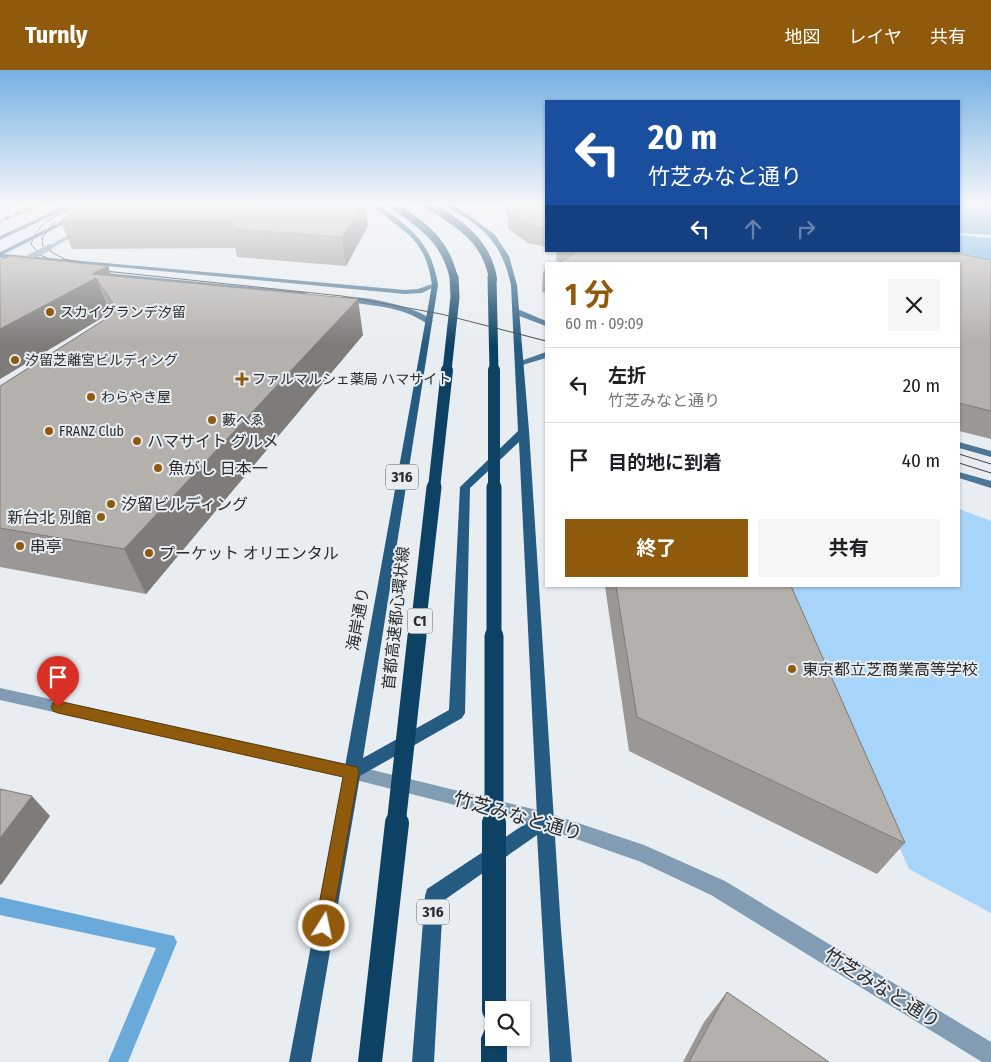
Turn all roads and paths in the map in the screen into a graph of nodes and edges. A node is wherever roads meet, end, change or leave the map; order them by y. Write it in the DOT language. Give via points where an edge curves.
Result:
graph roads {
  1 [pos="41,251"];
  2 [pos="426,251"];
  3 [pos="446,251"];
  4 [pos="484,251"];
  5 [pos="504,251"];
  6 [pos="0,255"];
  7 [pos="0,266"];
  8 [pos="28,268"];
  9 [pos="0,273"];
  10 [pos="86,273"];
  11 [pos="435,285"];
  12 [pos="311,295"];
  13 [pos="331,298"];
  14 [pos="517,312"];
  15 [pos="429,321"];
  16 [pos="545,324"];
  17 [pos="545,355"];
  18 [pos="519,363"];
  19 [pos="524,431"];
  20 [pos="960,445"];
  21 [pos="991,454"];
  22 [pos="960,475"];
  23 [pos="991,485"];
  24 [pos="0,694"];
  25 [pos="352,772"];
  26 [pos="545,820"];
  27 [pos="494,1001"];
  28 [pos="494,1046"];
  29 [pos="991,1055"];
  30 [pos="300,1062"];
  31 [pos="370,1062"];
  32 [pos="423,1062"];
  33 [pos="494,1062"];
  34 [pos="561,1062"];
  1 -- 9 [label="street, bridge"];
  2 -- 11 [label="main road, 海岸通り / 316"];
  3 -- 31 [label="highway, 首都高速都心環状線 / C1, bridge" via="454,272 455,296"];
  4 -- 27 [label="highway, bridge" via="490,260 494,288"];
  5 -- 14 [label="main road" via="512,272"];
  6 -- 11 [label="main road" via="406,292"];
  7 -- 8 [label="main road"];
  10 -- 12 [label="main road"];
  11 -- 15 [label="main road, 海岸通り / 316"];
  13 -- 15 [label="main road" via="399,308 420,314"];
  14 -- 16 [label="main road"];
  14 -- 18 [label="main road"];
  15 -- 25 [label="main road, 海岸通り / 316"];
  17 -- 18 [label="main road"];
  18 -- 19 [label="main road"];
  19 -- 25 [label="main road" via="465,487 457,713"];
  19 -- 26 [label="main road"];
  20 -- 21 [label="main road"];
  22 -- 23 [label="main road"];
  24 -- 25 [label="street, 竹芝みなと通り"];
  25 -- 26 [label="street, 竹芝みなと通り"];
  25 -- 30 [label="main road, 海岸通り / 316"];
  26 -- 29 [label="street, 竹芝みなと通り" via="644,854 718,888"];
  26 -- 32 [label="main road, 316" via="434,896"];
  26 -- 34 [label="main road"];
  28 -- 33 [label="highway"];
}
